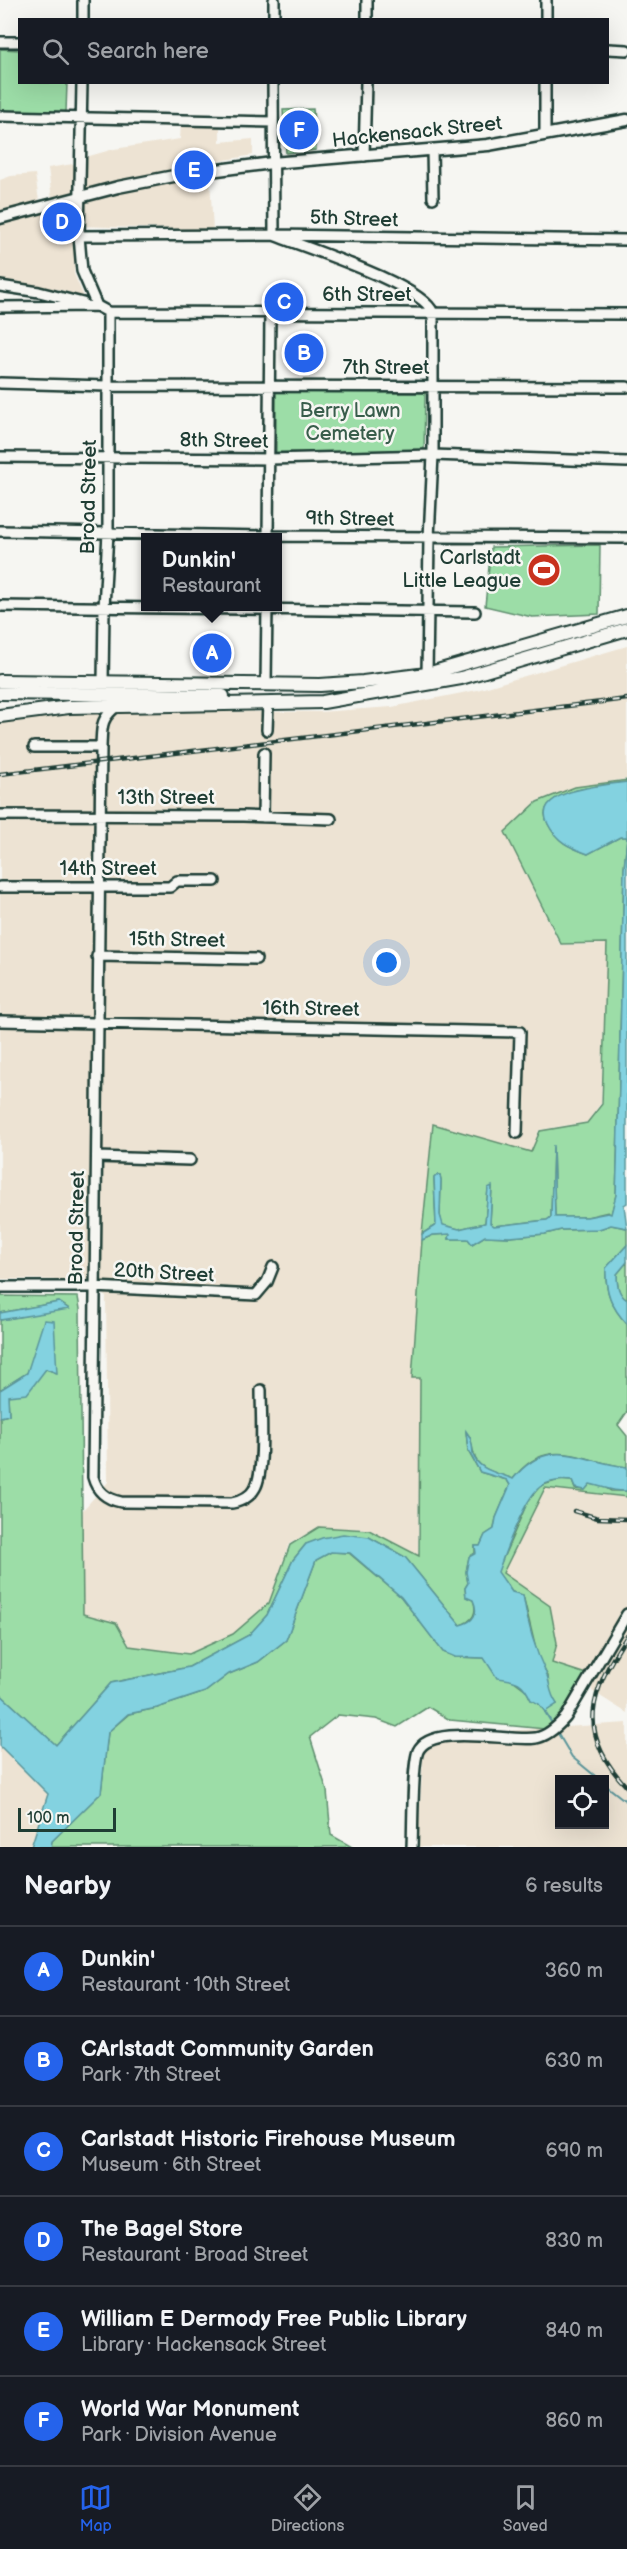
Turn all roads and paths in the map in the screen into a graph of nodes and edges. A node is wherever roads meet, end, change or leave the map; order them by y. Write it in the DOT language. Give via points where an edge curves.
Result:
graph roads {
  1 [pos="83,0"];
  2 [pos="274,0"];
  3 [pos="367,0"];
  4 [pos="546,0"];
  5 [pos="83,18"];
  6 [pos="274,18"];
  7 [pos="367,18"];
  8 [pos="546,18"];
  9 [pos="0,42"];
  10 [pos="18,42"];
  11 [pos="609,49"];
  12 [pos="627,50"];
  13 [pos="82,84"];
  14 [pos="273,84"];
  15 [pos="366,84"];
  16 [pos="545,84"];
  17 [pos="0,116"];
  18 [pos="81,118"];
  19 [pos="627,120"];
  20 [pos="273,122"];
  21 [pos="545,134"];
  22 [pos="432,150"];
  23 [pos="364,156"];
  24 [pos="272,163"];
  25 [pos="80,197"];
  26 [pos="433,198"];
  27 [pos="0,218"];
  28 [pos="274,235"];
  29 [pos="79,236"];
  30 [pos="627,240"];
  31 [pos="0,286"];
  32 [pos="97,306"];
  33 [pos="0,307"];
  34 [pos="108,312"];
  35 [pos="270,312"];
  36 [pos="433,313"];
  37 [pos="627,314"];
  38 [pos="0,383"];
  39 [pos="107,386"];
  40 [pos="270,386"];
  41 [pos="432,386"];
  42 [pos="627,387"];
  43 [pos="433,456"];
  44 [pos="0,457"];
  45 [pos="109,457"];
  46 [pos="269,459"];
  47 [pos="627,462"];
  48 [pos="0,531"];
  49 [pos="108,532"];
  50 [pos="141,533"];
  51 [pos="268,533"];
  52 [pos="282,537"];
  53 [pos="429,538"];
  54 [pos="627,538"];
  55 [pos="0,606"];
  56 [pos="104,608"];
  57 [pos="141,608"];
  58 [pos="282,608"];
  59 [pos="267,611"];
  60 [pos="428,612"];
  61 [pos="475,612"];
  62 [pos="627,616"];
  63 [pos="627,629"];
  64 [pos="427,674"];
  65 [pos="0,679"];
  66 [pos="104,682"];
  67 [pos="266,684"];
  68 [pos="0,693"];
  69 [pos="377,694"];
  70 [pos="268,703"];
  71 [pos="117,706"];
  72 [pos="0,716"];
  73 [pos="267,730"];
  74 [pos="34,747"];
  75 [pos="102,747"];
  76 [pos="264,753"];
  77 [pos="0,815"];
  78 [pos="100,816"];
  79 [pos="263,817"];
  80 [pos="332,819"];
  81 [pos="215,881"];
  82 [pos="0,887"];
  83 [pos="99,887"];
  84 [pos="97,956"];
  85 [pos="256,959"];
  86 [pos="0,1021"];
  87 [pos="98,1023"];
  88 [pos="517,1133"];
  89 [pos="97,1157"];
  90 [pos="190,1160"];
  91 [pos="273,1267"];
  92 [pos="0,1287"];
  93 [pos="94,1287"];
  94 [pos="261,1390"];
  95 [pos="627,1614"];
  96 [pos="412,1847"];
  1 -- 5 [label="street"];
  2 -- 6 [label="street"];
  3 -- 7 [label="street"];
  4 -- 8 [label="street"];
  9 -- 10 [label="street"];
  11 -- 12 [label="street"];
  13 -- 18 [label="street"];
  14 -- 20 [label="street"];
  15 -- 23 [label="street"];
  16 -- 21 [label="street"];
  17 -- 18 [label="street"];
  18 -- 20 [label="street"];
  18 -- 25 [label="street"];
  19 -- 21 [label="main road, Hackensack Street"];
  20 -- 24 [label="street"];
  21 -- 22 [label="main road, Hackensack Street"];
  22 -- 23 [label="main road, Hackensack Street"];
  22 -- 26 [label="street"];
  23 -- 24 [label="main road, Hackensack Street"];
  24 -- 25 [label="main road, Hackensack Street" via="179,176"];
  24 -- 28 [label="street"];
  25 -- 27 [label="main road, Hackensack Street"];
  25 -- 29 [label="street"];
  28 -- 29 [label="street, 5th Street"];
  28 -- 30 [label="street, 5th Street"];
  28 -- 36 [label="street" via="386,279 427,302"];
  29 -- 32 [label="street" via="82,271"];
  31 -- 32 [label="street"];
  32 -- 33 [label="street, 6th Street"];
  32 -- 34 [label="street, 6th Street"];
  34 -- 35 [label="street, 6th Street"];
  34 -- 39 [label="street, Broad Street"];
  35 -- 36 [label="street, 6th Street"];
  35 -- 40 [label="street"];
  36 -- 37 [label="street, 6th Street"];
  36 -- 41 [label="street"];
  38 -- 39 [label="street, 7th Street"];
  39 -- 40 [label="street, 7th Street"];
  39 -- 45 [label="street, Broad Street"];
  40 -- 41 [label="street, 7th Street"];
  40 -- 46 [label="street"];
  41 -- 42 [label="street, 7th Street"];
  41 -- 43 [label="street"];
  43 -- 46 [label="street, 8th Street"];
  43 -- 47 [label="street, 8th Street"];
  43 -- 53 [label="street"];
  44 -- 45 [label="street, 8th Street"];
  45 -- 46 [label="street, 8th Street"];
  45 -- 49 [label="street, Broad Street"];
  46 -- 51 [label="street"];
  48 -- 49 [label="street, 9th Street"];
  49 -- 50 [label="street, 9th Street"];
  49 -- 56 [label="street, Broad Street"];
  52 -- 53 [label="street, 9th Street"];
  53 -- 54 [label="street, 9th Street"];
  53 -- 60 [label="street"];
  55 -- 56 [label="street"];
  56 -- 57 [label="street"];
  56 -- 66 [label="street, Broad Street"];
  58 -- 60 [label="street"];
  59 -- 67 [label="street"];
  60 -- 61 [label="street"];
  60 -- 64 [label="street"];
  62 -- 64 [label="highway"];
  63 -- 69 [label="highway" via="461,678"];
  64 -- 67 [label="highway" via="363,682"];
  65 -- 66 [label="highway"];
  66 -- 67 [label="highway"];
  68 -- 69 [label="highway" via="267,697"];
  69 -- 70 [label="highway" via="323,702"];
  70 -- 71 [label="highway"];
  70 -- 73 [label="street"];
  71 -- 72 [label="highway" via="69,707"];
  71 -- 75 [label="street, Broad Street" via="103,721"];
  74 -- 75 [label="street"];
  75 -- 78 [label="street, Broad Street"];
  76 -- 79 [label="street"];
  77 -- 78 [label="street, 13th Street"];
  78 -- 79 [label="street, 13th Street"];
  78 -- 83 [label="street, Broad Street"];
  79 -- 80 [label="street, 13th Street"];
  81 -- 83 [label="street, 14th Street" via="177,881 170,887"];
  82 -- 83 [label="street, 14th Street"];
  83 -- 84 [label="street, Broad Street"];
  84 -- 85 [label="street, 15th Street"];
  84 -- 87 [label="street, Broad Street"];
  86 -- 87 [label="street, 16th Street"];
  87 -- 88 [label="street, 16th Street" via="520,1032"];
  87 -- 89 [label="street, Broad Street"];
  89 -- 90 [label="street"];
  89 -- 93 [label="street, Broad Street"];
  91 -- 93 [label="street, 20th Street" via="256,1295"];
  92 -- 93 [label="street, 20th Street"];
  93 -- 94 [label="street, Broad Street" via="93,1477 98,1490 108,1498 121,1502 232,1503 246,1498 260,1474"];
  95 -- 96 [label="street" via="566,1718 553,1730 536,1738 439,1736 422,1745 416,1759"];
}
